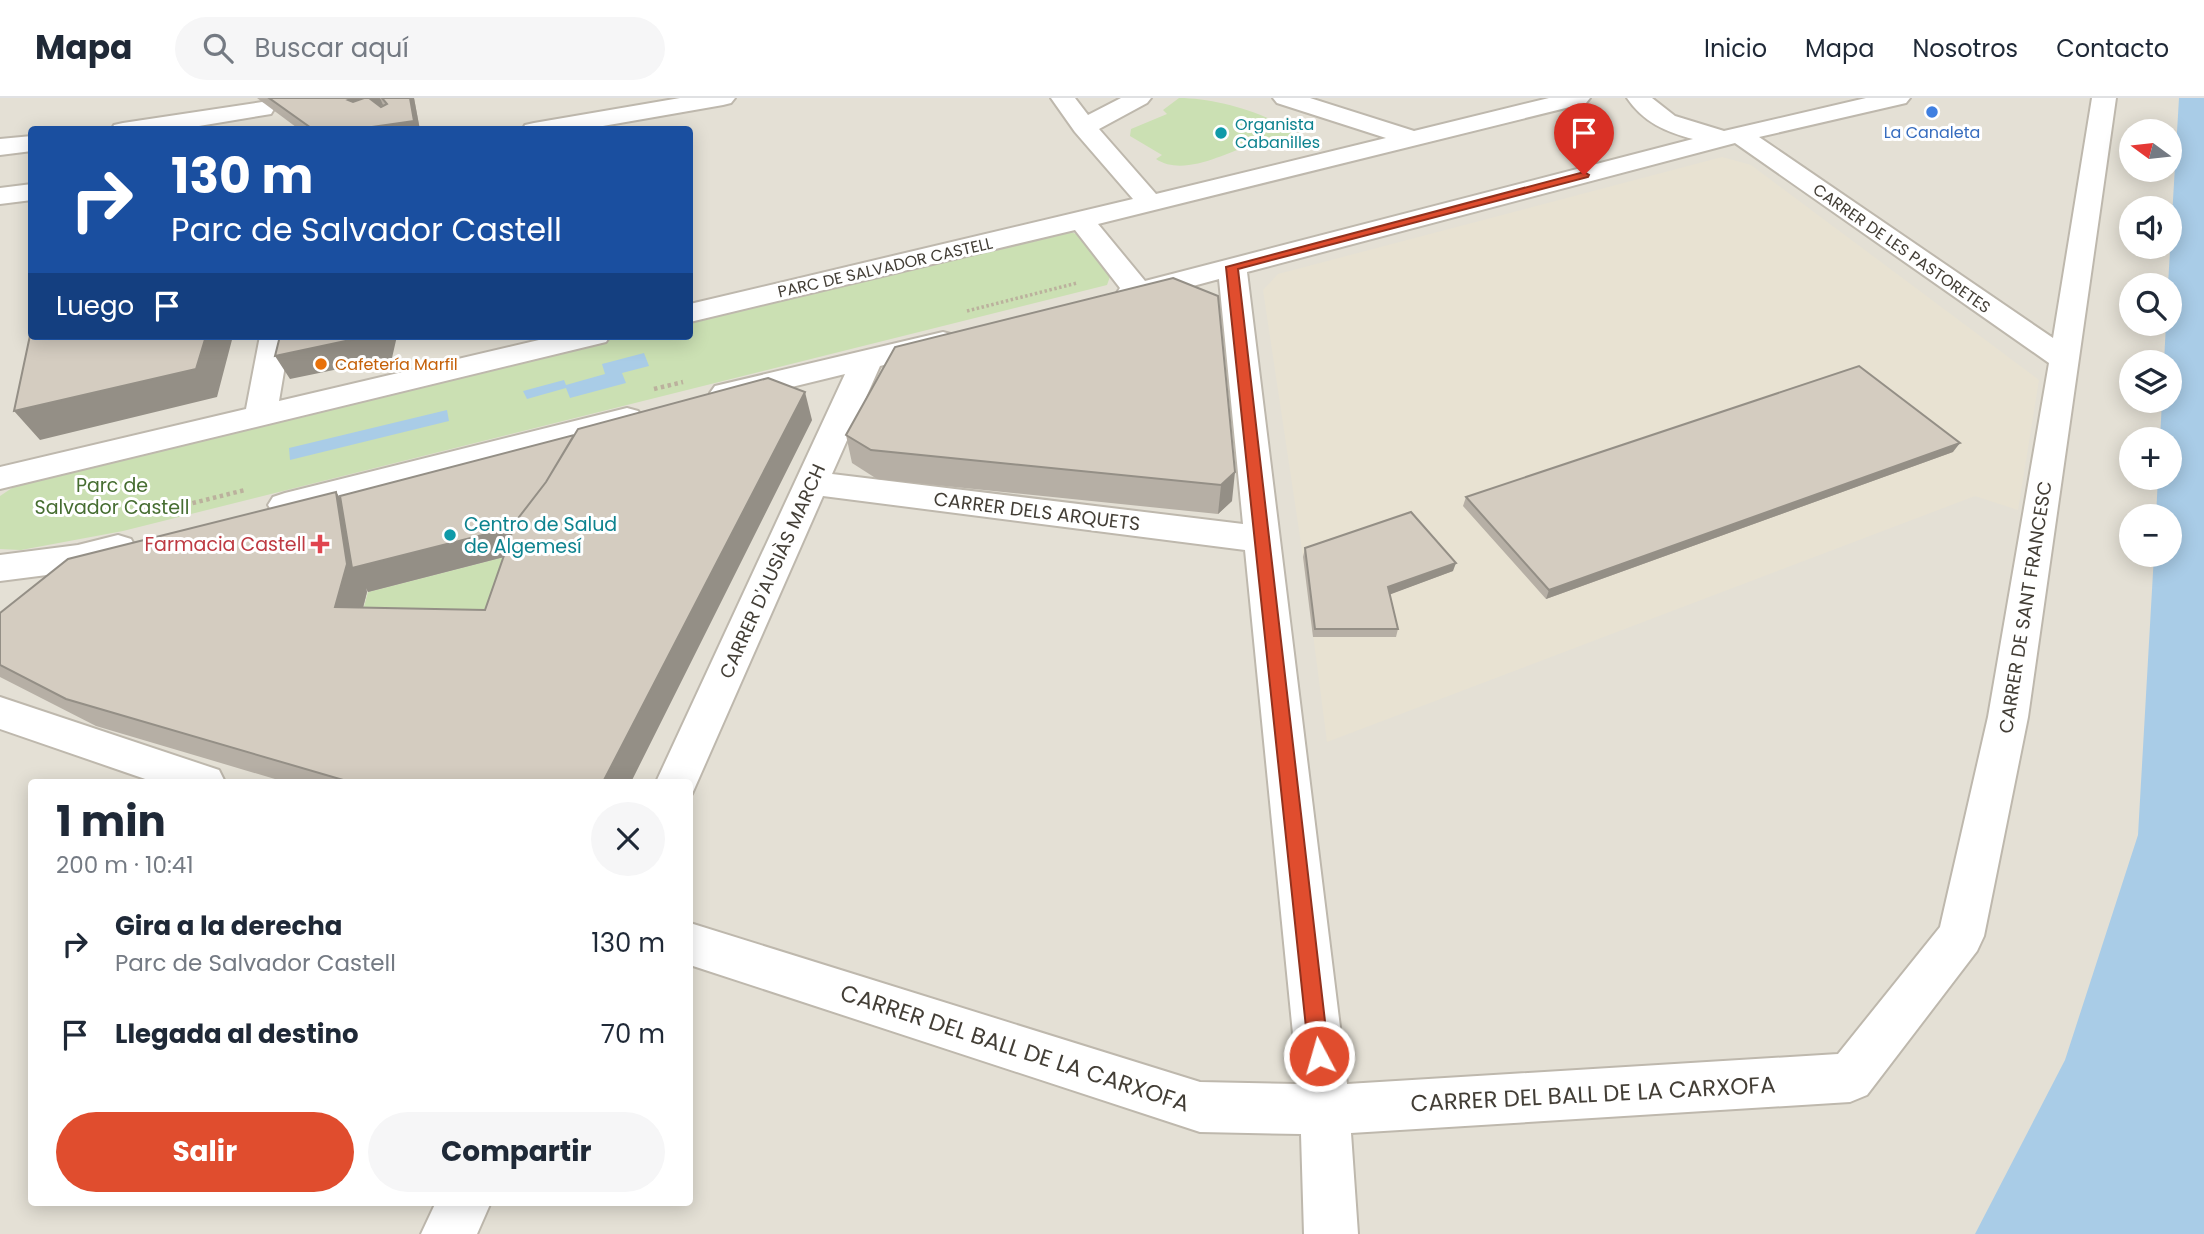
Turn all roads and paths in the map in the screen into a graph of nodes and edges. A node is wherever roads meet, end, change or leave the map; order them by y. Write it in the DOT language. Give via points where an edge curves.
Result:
graph roads {
  1 [pos="723,98"];
  2 [pos="1063,98"];
  3 [pos="1139,98"];
  4 [pos="1286,98"];
  5 [pos="1578,98"];
  6 [pos="1639,98"];
  7 [pos="1898,98"];
  8 [pos="2104,98"];
  9 [pos="253,104"];
  10 [pos="143,126"];
  11 [pos="276,126"];
  12 [pos="558,126"];
  13 [pos="1084,127"];
  14 [pos="1733,137"];
  15 [pos="1415,139"];
  16 [pos="28,144"];
  17 [pos="0,148"];
  18 [pos="28,192"];
  19 [pos="0,196"];
  20 [pos="1151,204"];
  21 [pos="1081,220"];
  22 [pos="1232,267"];
  23 [pos="1138,292"];
  24 [pos="1105,300"];
  25 [pos="693,312"];
  26 [pos="975,333"];
  27 [pos="274,340"];
  28 [pos="578,340"];
  29 [pos="867,360"];
  30 [pos="2066,360"];
  31 [pos="704,398"];
  32 [pos="650,412"];
  33 [pos="261,416"];
  34 [pos="0,478"];
  35 [pos="812,483"];
  36 [pos="251,514"];
  37 [pos="1261,539"];
  38 [pos="145,541"];
  39 [pos="78,558"];
  40 [pos="0,568"];
  41 [pos="21,601"];
  42 [pos="0,713"];
  43 [pos="195,779"];
  44 [pos="678,779"];
  45 [pos="693,945"];
  46 [pos="1850,1078"];
  47 [pos="1325,1110"];
  48 [pos="463,1206"];
  49 [pos="448,1234"];
  50 [pos="1331,1234"];
  1 -- 12 [label="street"];
  2 -- 13 [label="street"];
  3 -- 13 [label="street"];
  4 -- 15 [label="street"];
  5 -- 15 [label="street, PARC DE SALVADOR CASTELL"];
  6 -- 14 [label="street" via="1666,122"];
  7 -- 14 [label="street" via="1768,115"];
  8 -- 30 [label="street, CARRER DE SANT FRANCESC"];
  9 -- 10 [label="street"];
  9 -- 11 [label="street"];
  13 -- 20 [label="street"];
  14 -- 22 [label="street"];
  14 -- 30 [label="street, CARRER DE LES PASTORETES"];
  15 -- 20 [label="street, PARC DE SALVADOR CASTELL"];
  16 -- 17 [label="street"];
  18 -- 19 [label="street"];
  20 -- 21 [label="street, PARC DE SALVADOR CASTELL"];
  21 -- 23 [label="street"];
  21 -- 25 [label="street, PARC DE SALVADOR CASTELL"];
  22 -- 23 [label="street"];
  22 -- 37 [label="street"];
  23 -- 24 [label="street"];
  26 -- 29 [label="street"];
  27 -- 33 [label="street"];
  28 -- 33 [label="street"];
  29 -- 31 [label="street"];
  29 -- 35 [label="street, CARRER D'AUSIÀS MARCH"];
  30 -- 46 [label="street, CARRER DE SANT FRANCESC" via="2008,717 1961,936"];
  32 -- 36 [label="street"];
  33 -- 34 [label="street"];
  35 -- 37 [label="street, CARRER DELS ARQUETS"];
  35 -- 44 [label="street, CARRER D'AUSIÀS MARCH"];
  37 -- 47 [label="street"];
  38 -- 39 [label="street"];
  39 -- 40 [label="street"];
  39 -- 41 [label="street"];
  42 -- 43 [label="street"];
  45 -- 47 [label="street, CARRER DEL BALL DE LA CARXOFA" via="1200,1107"];
  46 -- 47 [label="street, CARRER DEL BALL DE LA CARXOFA"];
  47 -- 50 [label="street"];
  48 -- 49 [label="street"];
}
